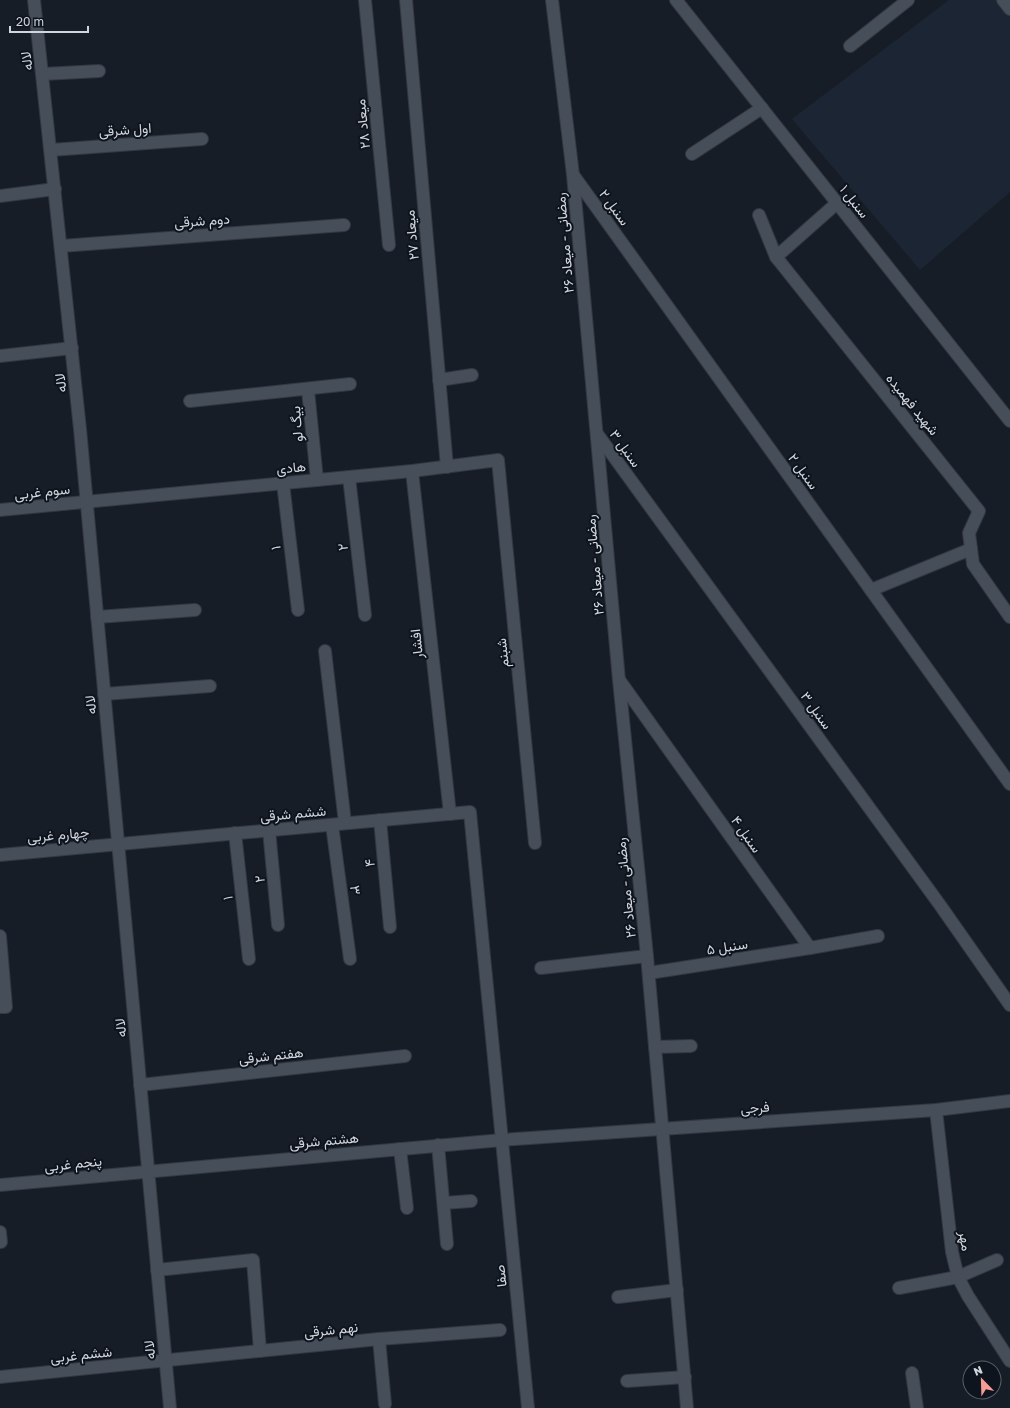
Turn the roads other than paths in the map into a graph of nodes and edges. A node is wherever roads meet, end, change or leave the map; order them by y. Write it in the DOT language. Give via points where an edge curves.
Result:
graph roads {
  1 [pos="34,0"];
  2 [pos="365,0"];
  3 [pos="406,0"];
  4 [pos="552,0"];
  5 [pos="676,0"];
  6 [pos="908,0"];
  7 [pos="1003,0"];
  8 [pos="1010,9"];
  9 [pos="850,46"];
  10 [pos="99,71"];
  11 [pos="43,74"];
  12 [pos="762,108"];
  13 [pos="202,139"];
  14 [pos="51,150"];
  15 [pos="692,154"];
  16 [pos="573,175"];
  17 [pos="55,189"];
  18 [pos="0,196"];
  19 [pos="837,203"];
  20 [pos="759,215"];
  21 [pos="344,225"];
  22 [pos="389,245"];
  23 [pos="61,246"];
  24 [pos="776,257"];
  25 [pos="72,348"];
  26 [pos="0,356"];
  27 [pos="472,375"];
  28 [pos="439,380"];
  29 [pos="350,384"];
  30 [pos="308,390"];
  31 [pos="190,401"];
  32 [pos="1010,421"];
  33 [pos="597,434"];
  34 [pos="498,460"];
  35 [pos="447,467"];
  36 [pos="412,471"];
  37 [pos="349,477"];
  38 [pos="317,480"];
  39 [pos="283,483"];
  40 [pos="87,501"];
  41 [pos="0,510"];
  42 [pos="971,549"];
  43 [pos="871,590"];
  44 [pos="195,610"];
  45 [pos="298,610"];
  46 [pos="365,615"];
  47 [pos="97,617"];
  48 [pos="1010,617"];
  49 [pos="325,651"];
  50 [pos="619,680"];
  51 [pos="210,686"];
  52 [pos="104,694"];
  53 [pos="1010,784"];
  54 [pos="470,812"];
  55 [pos="450,814"];
  56 [pos="380,820"];
  57 [pos="338,824"];
  58 [pos="269,830"];
  59 [pos="235,833"];
  60 [pos="535,842"];
  61 [pos="118,844"];
  62 [pos="0,855"];
  63 [pos="278,925"];
  64 [pos="390,927"];
  65 [pos="0,936"];
  66 [pos="878,936"];
  67 [pos="810,948"];
  68 [pos="647,956"];
  69 [pos="249,959"];
  70 [pos="350,959"];
  71 [pos="541,968"];
  72 [pos="649,973"];
  73 [pos="1010,1005"];
  74 [pos="3,1007"];
  75 [pos="691,1046"];
  76 [pos="655,1047"];
  77 [pos="405,1056"];
  78 [pos="140,1084"];
  79 [pos="1010,1101"];
  80 [pos="936,1110"];
  81 [pos="662,1128"];
  82 [pos="502,1140"];
  83 [pos="438,1146"];
  84 [pos="400,1149"];
  85 [pos="148,1171"];
  86 [pos="0,1185"];
  87 [pos="471,1201"];
  88 [pos="444,1203"];
  89 [pos="407,1208"];
  90 [pos="447,1244"];
  91 [pos="997,1260"];
  92 [pos="157,1270"];
  93 [pos="958,1277"];
  94 [pos="899,1288"];
  95 [pos="677,1290"];
  96 [pos="618,1297"];
  97 [pos="500,1330"];
  98 [pos="379,1339"];
  99 [pos="260,1351"];
  100 [pos="165,1360"];
  101 [pos="1010,1361"];
  102 [pos="912,1373"];
  103 [pos="0,1377"];
  104 [pos="684,1377"];
  105 [pos="627,1380"];
  106 [pos="385,1404"];
  107 [pos="170,1408"];
  108 [pos="528,1408"];
  109 [pos="687,1408"];
  110 [pos="917,1408"];
  1 -- 11 [label="street, لاله"];
  2 -- 22 [label="street, میعاد ۲۸"];
  3 -- 28 [label="street, میعاد ۲۷"];
  4 -- 16 [label="street, رمضانی - میعاد ۲۶"];
  5 -- 12 [label="street, سنبل ۱"];
  6 -- 9 [label="street"];
  7 -- 8 [label="street"];
  10 -- 11 [label="street"];
  11 -- 14 [label="street, لاله"];
  12 -- 15 [label="street"];
  12 -- 19 [label="street, سنبل ۱"];
  13 -- 14 [label="street, اول شرقی"];
  14 -- 17 [label="street, لاله"];
  16 -- 33 [label="street, رمضانی - میعاد ۲۶"];
  16 -- 43 [label="street, سنبل ۲"];
  17 -- 18 [label="street"];
  17 -- 23 [label="street, لاله"];
  19 -- 24 [label="street"];
  19 -- 32 [label="street, سنبل ۱"];
  20 -- 24 [label="street, شهید فهمیده"];
  21 -- 23 [label="street, دوم شرقی"];
  23 -- 25 [label="street, لاله"];
  24 -- 42 [label="street, شهید فهمیده" via="979,511 969,533"];
  25 -- 26 [label="street"];
  25 -- 40 [label="street, لاله"];
  27 -- 28 [label="street"];
  28 -- 35 [label="street, میعاد ۲۷"];
  29 -- 30 [label="street"];
  30 -- 31 [label="street"];
  30 -- 38 [label="street, بیگ لو"];
  33 -- 50 [label="street, رمضانی - میعاد ۲۶"];
  33 -- 73 [label="street, سنبل ۳"];
  34 -- 35 [label="street, هادی"];
  34 -- 60 [label="street, شبنم"];
  35 -- 36 [label="street, هادی"];
  36 -- 37 [label="street, هادی"];
  36 -- 55 [label="street, افشار"];
  37 -- 38 [label="street, هادی"];
  37 -- 46 [label="street, ۲"];
  38 -- 39 [label="street, هادی"];
  39 -- 40 [label="street, هادی"];
  39 -- 45 [label="street, ۱"];
  40 -- 41 [label="street, سوم غربی"];
  40 -- 47 [label="street, لاله"];
  42 -- 43 [label="street"];
  42 -- 48 [label="street, شهید فهمیده" via="973,564"];
  43 -- 53 [label="street, سنبل ۲"];
  44 -- 47 [label="street"];
  47 -- 52 [label="street, لاله"];
  49 -- 57 [label="street, ۳"];
  50 -- 67 [label="street, سنبل ۴"];
  50 -- 68 [label="street, رمضانی - میعاد ۲۶"];
  51 -- 52 [label="street"];
  52 -- 61 [label="street, لاله"];
  54 -- 55 [label="street, ششم شرقی"];
  54 -- 82 [label="street, صفا"];
  55 -- 56 [label="street, ششم شرقی"];
  56 -- 57 [label="street, ششم شرقی"];
  56 -- 64 [label="street, ۴"];
  57 -- 58 [label="street, ششم شرقی"];
  57 -- 70 [label="street, ۳"];
  58 -- 59 [label="street, ششم شرقی"];
  58 -- 63 [label="street, ۲"];
  59 -- 61 [label="street, ششم شرقی"];
  59 -- 69 [label="street, ۱"];
  61 -- 62 [label="street, چهارم غربی"];
  61 -- 78 [label="street, لاله"];
  65 -- 74 [label="street"];
  66 -- 67 [label="street"];
  67 -- 72 [label="street, سنبل ۵"];
  68 -- 71 [label="street"];
  68 -- 72 [label="street, رمضانی - میعاد ۲۶"];
  72 -- 76 [label="street, رمضانی - میعاد ۲۶"];
  75 -- 76 [label="street"];
  76 -- 81 [label="street, رمضانی - میعاد ۲۶"];
  77 -- 78 [label="street, هفتم شرقی"];
  78 -- 85 [label="street, لاله"];
  79 -- 80 [label="street, فرجی"];
  80 -- 81 [label="street, فرجی"];
  80 -- 93 [label="street, مهر" via="952,1252"];
  81 -- 82 [label="street, فرجی"];
  81 -- 95 [label="street, رمضانی - میعاد ۲۶"];
  82 -- 83 [label="street, هشتم شرقی"];
  82 -- 108 [label="street, صفا"];
  83 -- 84 [label="street, هشتم شرقی"];
  83 -- 88 [label="street"];
  84 -- 85 [label="street, هشتم شرقی"];
  84 -- 89 [label="street"];
  85 -- 86 [label="street, پنجم غربی"];
  85 -- 92 [label="street, لاله"];
  87 -- 88 [label="street"];
  88 -- 90 [label="street"];
  91 -- 93 [label="street"];
  92 -- 99 [label="street" via="253,1260"];
  92 -- 100 [label="street, لاله"];
  93 -- 94 [label="street"];
  93 -- 101 [label="street, مهر"];
  95 -- 96 [label="street"];
  95 -- 104 [label="street, رمضانی - میعاد ۲۶"];
  97 -- 98 [label="street, نهم شرقی"];
  98 -- 99 [label="street, نهم شرقی"];
  98 -- 106 [label="street"];
  99 -- 100 [label="street, نهم شرقی"];
  100 -- 103 [label="street, ششم غربی"];
  100 -- 107 [label="street, لاله"];
  102 -- 110 [label="street"];
  104 -- 105 [label="street"];
  104 -- 109 [label="street, رمضانی - میعاد ۲۶"];
}
